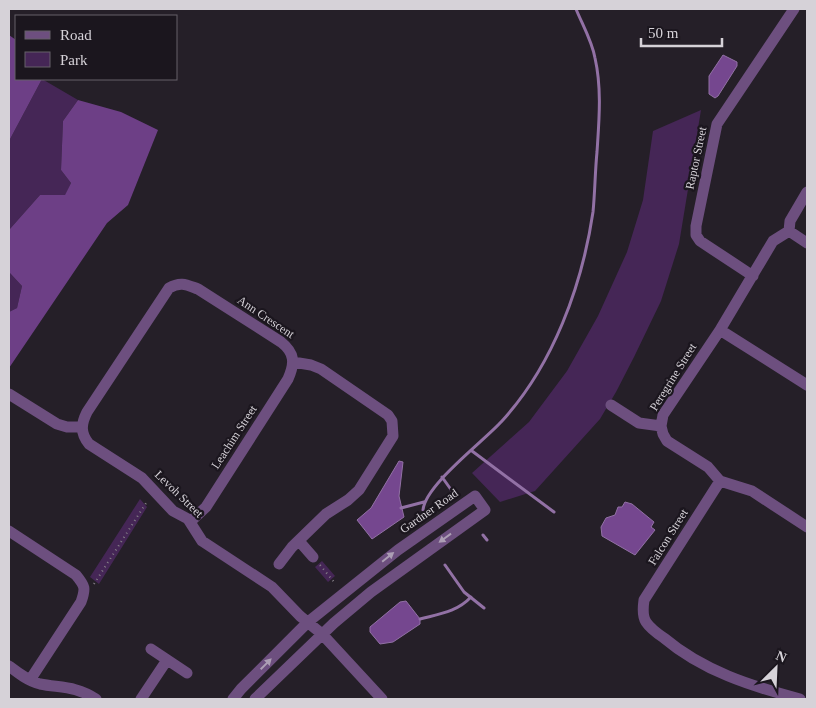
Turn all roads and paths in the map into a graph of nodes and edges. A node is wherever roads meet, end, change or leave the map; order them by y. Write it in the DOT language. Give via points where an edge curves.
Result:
graph roads {
  1 [pos="794,9"];
  2 [pos="807,192"];
  3 [pos="788,231"];
  4 [pos="807,243"];
  5 [pos="753,276"];
  6 [pos="720,330"];
  7 [pos="293,362"];
  8 [pos="807,385"];
  9 [pos="9,394"];
  10 [pos="611,405"];
  11 [pos="661,426"];
  12 [pos="82,427"];
  13 [pos="720,480"];
  14 [pos="148,500"];
  15 [pos="190,522"];
  16 [pos="807,527"];
  17 [pos="9,531"];
  18 [pos="298,541"];
  19 [pos="313,558"];
  20 [pos="279,564"];
  21 [pos="334,582"];
  22 [pos="94,590"];
  23 [pos="308,622"];
  24 [pos="322,634"];
  25 [pos="150,649"];
  26 [pos="167,660"];
  27 [pos="9,666"];
  28 [pos="187,673"];
  29 [pos="30,680"];
  30 [pos="375,697"];
  31 [pos="96,699"];
  32 [pos="141,699"];
  33 [pos="232,699"];
  34 [pos="255,699"];
  35 [pos="800,699"];
  1 -- 5 [label="street, Raptor Street" via="717,124 696,226 700,241"];
  2 -- 3 [label="street, Peregrine Street" via="790,220"];
  3 -- 4 [label="street"];
  3 -- 5 [label="street, Peregrine Street" via="773,241"];
  5 -- 6 [label="street, Peregrine Street"];
  6 -- 8 [label="street"];
  6 -- 11 [label="street, Peregrine Street" via="663,415"];
  7 -- 12 [label="street, Ann Crescent" via="292,353 281,342 198,290 184,283 176,284 169,288 87,412"];
  7 -- 15 [label="street, Leachim Street" via="288,379 206,507"];
  7 -- 18 [label="street" via="321,369 388,415 394,428 391,442 359,490 326,514"];
  9 -- 12 [label="street" via="57,424"];
  10 -- 11 [label="street" via="639,422"];
  11 -- 13 [label="street, Peregrine Street" via="667,441 708,467"];
  12 -- 15 [label="street, Levoh Street" via="89,444 142,478 173,511"];
  13 -- 16 [label="street, Peregrine Street" via="752,491"];
  13 -- 35 [label="street, Falcon Street" via="644,600 646,622 679,651 716,672"];
  14 -- 22 [label="path" via="94,583"];
  15 -- 23 [label="street, Levoh Street" via="202,541 272,587"];
  17 -- 29 [label="street" via="76,575 84,585 81,602"];
  18 -- 19 [label="street"];
  18 -- 20 [label="street"];
  19 -- 21 [label="path"];
  23 -- 24 [label="street, Levoh Street"];
  23 -- 24 [label="street, Gardner Road, one-way" via="398,550 475,496 485,510 371,592"];
  33 -- 23 [label="street, Gardner Road, one-way"];
  24 -- 30 [label="street, Levoh Street"];
  24 -- 34 [label="street, Gardner Road"];
  25 -- 26 [label="street"];
  26 -- 28 [label="street"];
  26 -- 32 [label="street"];
  27 -- 29 [label="street"];
  29 -- 31 [label="street" via="68,687"];
}
